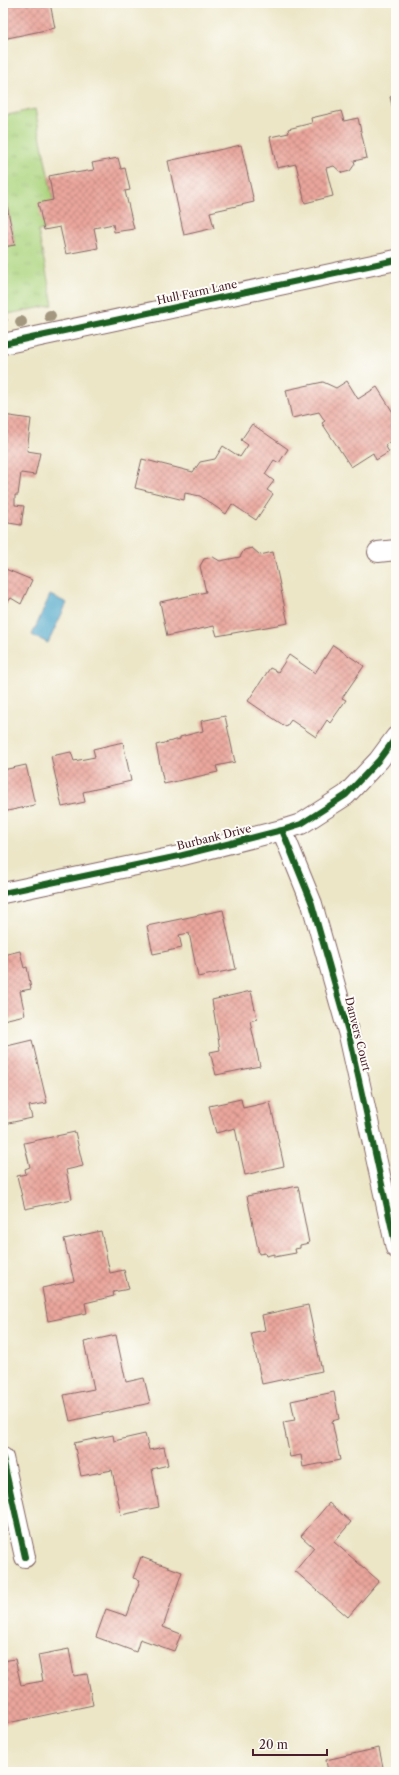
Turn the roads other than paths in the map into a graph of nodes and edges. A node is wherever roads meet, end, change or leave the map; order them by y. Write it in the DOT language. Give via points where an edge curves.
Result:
graph roads {
  1 [pos="396,260"];
  2 [pos="3,344"];
  3 [pos="396,737"];
  4 [pos="282,830"];
  5 [pos="3,893"];
  6 [pos="396,1248"];
  7 [pos="3,1458"];
  8 [pos="25,1557"];
  1 -- 2 [label="street, Hull Farm Lane"];
  3 -- 4 [label="street, Burbank Drive" via="379,760 346,795 301,824"];
  4 -- 5 [label="street, Burbank Drive" via="179,856"];
  4 -- 6 [label="street, Danvers Court" via="312,904 349,1035"];
  7 -- 8 [label="street"];
}
